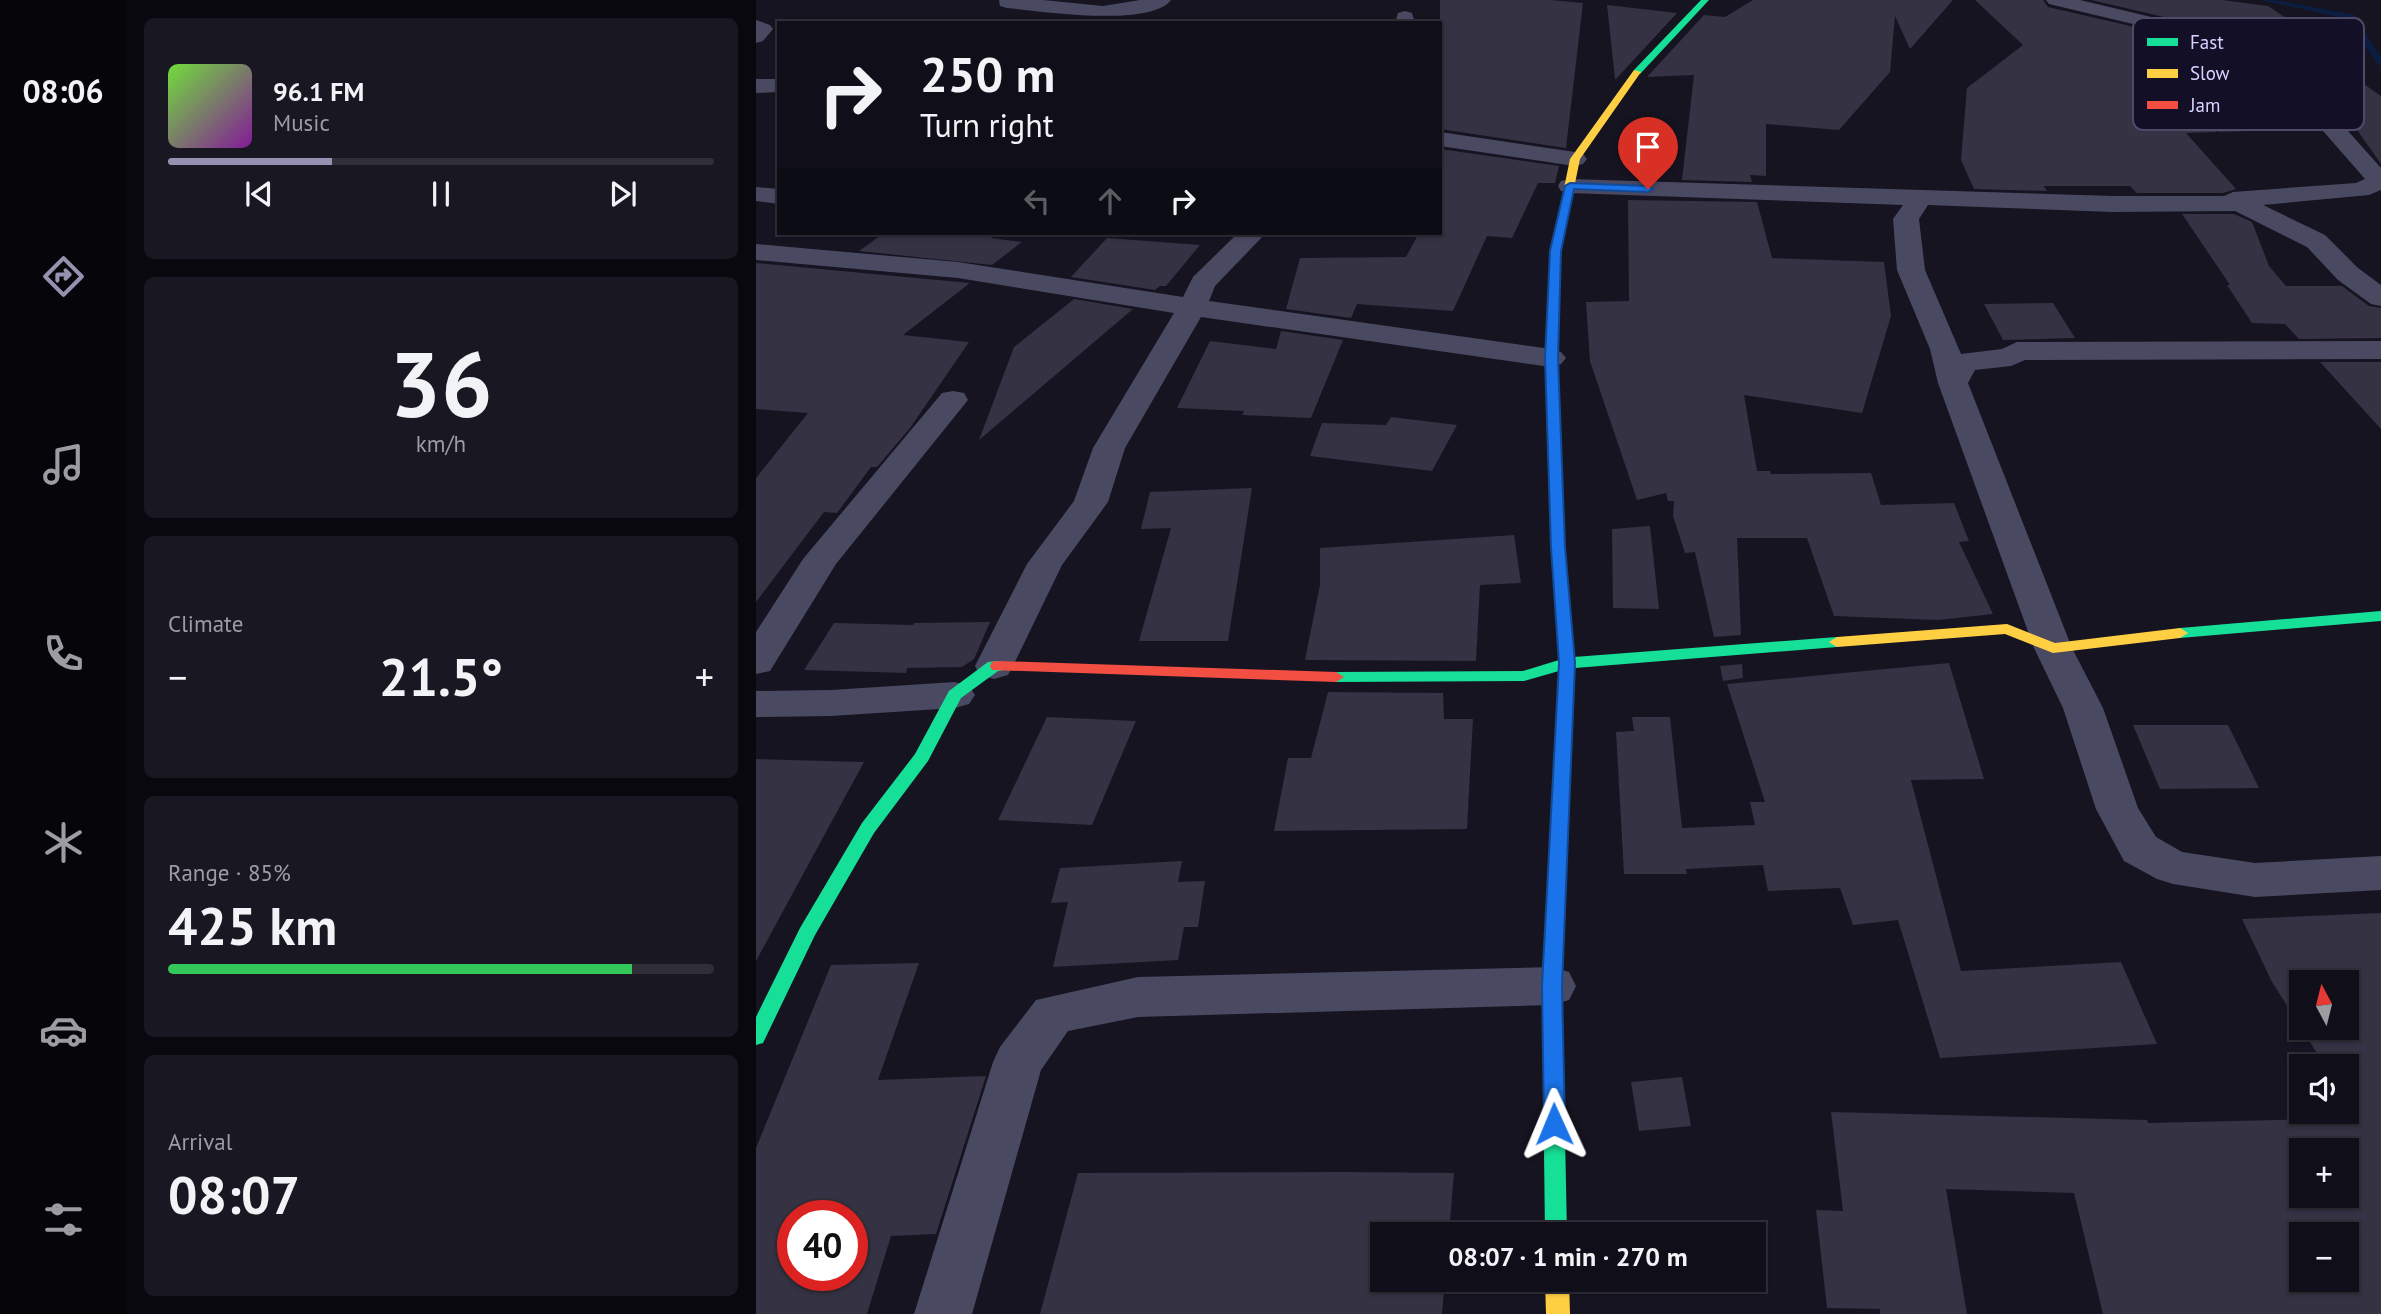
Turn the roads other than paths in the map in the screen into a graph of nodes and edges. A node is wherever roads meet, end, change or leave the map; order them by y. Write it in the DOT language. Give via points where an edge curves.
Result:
graph roads {
  1 [pos="1161,0"];
  2 [pos="1705,0"];
  3 [pos="2056,0"];
  4 [pos="1007,2"];
  5 [pos="2133,18"];
  6 [pos="756,26"];
  7 [pos="756,37"];
  8 [pos="777,85"];
  9 [pos="756,86"];
  10 [pos="2335,130"];
  11 [pos="1442,139"];
  12 [pos="1576,159"];
  13 [pos="1570,186"];
  14 [pos="756,194"];
  15 [pos="777,197"];
  16 [pos="2185,205"];
  17 [pos="1913,209"];
  18 [pos="1251,235"];
  19 [pos="756,252"];
  20 [pos="2381,298"];
  21 [pos="1192,307"];
  22 [pos="1945,349"];
  23 [pos="2381,350"];
  24 [pos="2017,351"];
  25 [pos="1551,358"];
  26 [pos="1953,383"];
  27 [pos="953,400"];
  28 [pos="2381,616"];
  29 [pos="2053,648"];
  30 [pos="756,662"];
  31 [pos="1567,663"];
  32 [pos="994,666"];
  33 [pos="955,695"];
  34 [pos="756,704"];
  35 [pos="2381,873"];
  36 [pos="1552,986"];
  37 [pos="756,1037"];
  38 [pos="1556,1222"];
  39 [pos="1557,1292"];
  40 [pos="943,1314"];
  41 [pos="1558,1314"];
  1 -- 4 [label="street" via="1103,12"];
  2 -- 12 [label="street" via="1631,78"];
  3 -- 5 [label="street"];
  6 -- 7 [label="street" via="763,29"];
  8 -- 9 [label="street"];
  10 -- 16 [label="street" via="2380,182 2360,190"];
  11 -- 12 [label="street"];
  12 -- 13 [label="street"];
  13 -- 17 [label="street" via="1875,196"];
  13 -- 25 [label="street" via="1556,251"];
  14 -- 15 [label="street"];
  16 -- 17 [label="street"];
  16 -- 20 [label="street" via="2239,203 2273,219 2316,242"];
  17 -- 22 [label="street" via="1911,270"];
  18 -- 21 [label="street" via="1203,283"];
  19 -- 21 [label="street" via="958,271"];
  21 -- 25 [label="street"];
  21 -- 32 [label="street" via="1109,447 1091,502 1045,564"];
  22 -- 24 [label="street"];
  22 -- 26 [label="street"];
  23 -- 24 [label="street"];
  24 -- 26 [label="street" via="2011,357 1964,362"];
  25 -- 31 [label="street"];
  26 -- 29 [label="street"];
  27 -- 30 [label="street" via="821,559"];
  28 -- 29 [label="street"];
  29 -- 31 [label="street" via="2007,629"];
  29 -- 35 [label="street" via="2083,708 2117,809 2140,849 2173,867 2255,880"];
  31 -- 32 [label="street" via="1524,676 1383,678"];
  31 -- 36 [label="street"];
  32 -- 33 [label="street"];
  33 -- 34 [label="street"];
  33 -- 37 [label="street" via="922,757 869,828 820,909"];
  36 -- 38 [label="street"];
  36 -- 40 [label="street" via="1138,997 1053,1014 1018,1062"];
  39 -- 41 [label="street"];
}
